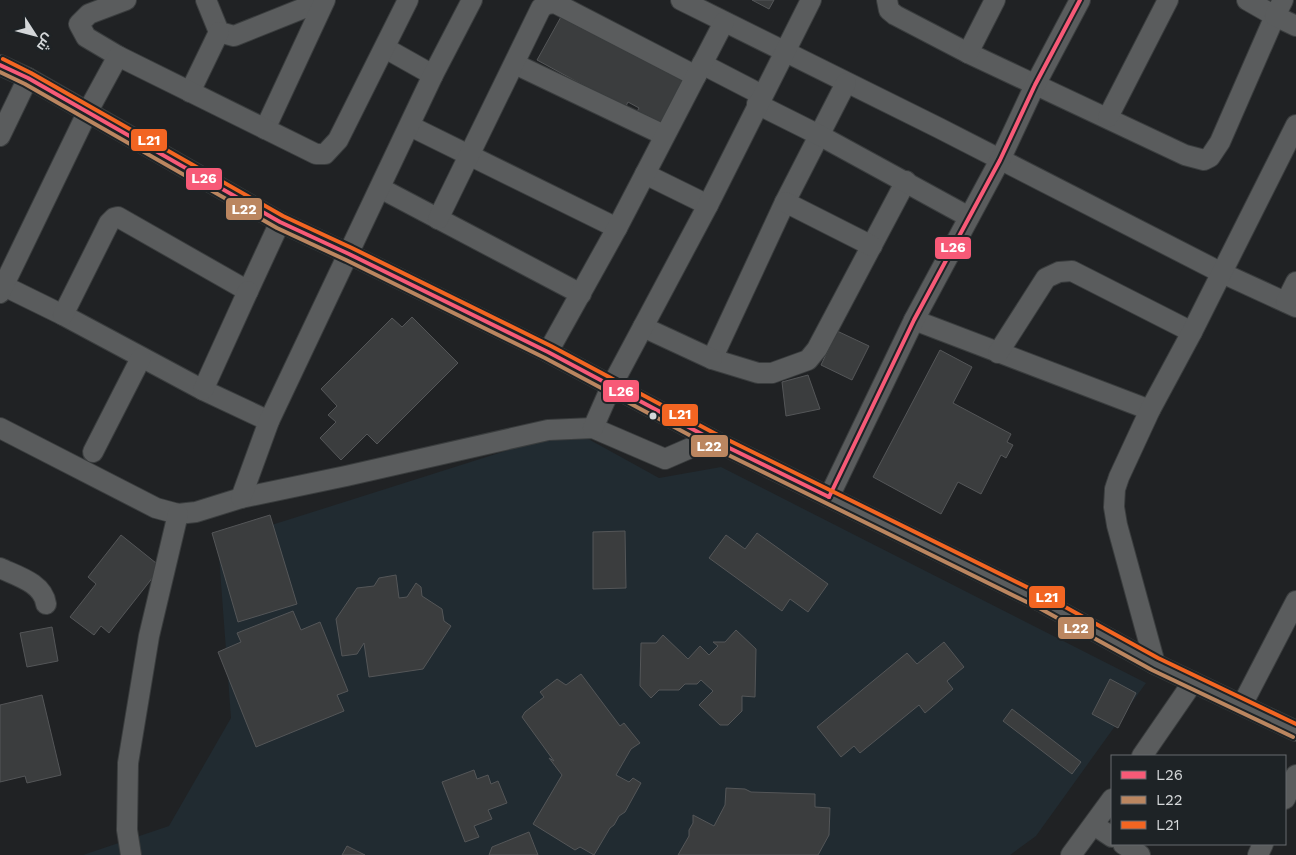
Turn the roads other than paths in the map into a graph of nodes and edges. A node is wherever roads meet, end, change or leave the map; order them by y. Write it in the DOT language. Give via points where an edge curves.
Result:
graph roads {
  1 [pos="126,0"];
  2 [pos="206,0"];
  3 [pos="324,0"];
  4 [pos="408,0"];
  5 [pos="472,0"];
  6 [pos="681,0"];
  7 [pos="811,0"];
  8 [pos="887,0"];
  9 [pos="994,0"];
  10 [pos="1080,0"];
  11 [pos="1168,0"];
  12 [pos="1247,0"];
  13 [pos="543,2"];
  14 [pos="1279,8"];
  15 [pos="724,22"];
  16 [pos="1296,26"];
  17 [pos="219,32"];
  18 [pos="385,48"];
  19 [pos="785,52"];
  20 [pos="968,53"];
  21 [pos="118,56"];
  22 [pos="515,64"];
  23 [pos="0,65"];
  24 [pos="699,70"];
  25 [pos="434,75"];
  26 [pos="28,78"];
  27 [pos="846,83"];
  28 [pos="1035,85"];
  29 [pos="190,92"];
  30 [pos="760,100"];
  31 [pos="88,111"];
  32 [pos="1108,117"];
  33 [pos="1296,125"];
  34 [pos="410,126"];
  35 [pos="265,129"];
  36 [pos="664,135"];
  37 [pos="820,135"];
  38 [pos="0,136"];
  39 [pos="470,156"];
  40 [pos="1000,160"];
  41 [pos="645,174"];
  42 [pos="906,181"];
  43 [pos="380,188"];
  44 [pos="785,202"];
  45 [pos="708,204"];
  46 [pos="969,217"];
  47 [pos="438,219"];
  48 [pos="280,222"];
  49 [pos="617,228"];
  50 [pos="872,246"];
  51 [pos="348,254"];
  52 [pos="1222,273"];
  53 [pos="1296,282"];
  54 [pos="1,288"];
  55 [pos="248,291"];
  56 [pos="581,294"];
  57 [pos="1291,304"];
  58 [pos="63,315"];
  59 [pos="914,320"];
  60 [pos="643,327"];
  61 [pos="1192,332"];
  62 [pos="548,352"];
  63 [pos="998,353"];
  64 [pos="141,358"];
  65 [pos="712,359"];
  66 [pos="611,387"];
  67 [pos="203,390"];
  68 [pos="1150,410"];
  69 [pos="269,421"];
  70 [pos="0,428"];
  71 [pos="593,428"];
  72 [pos="711,439"];
  73 [pos="93,452"];
  74 [pos="829,497"];
  75 [pos="241,498"];
  76 [pos="178,514"];
  77 [pos="0,568"];
  78 [pos="1296,601"];
  79 [pos="46,604"];
  80 [pos="1155,664"];
  81 [pos="1193,682"];
  82 [pos="1242,705"];
  83 [pos="1296,731"];
  84 [pos="1143,755"];
  85 [pos="1296,775"];
  86 [pos="1286,797"];
  87 [pos="1111,800"];
  88 [pos="1094,825"];
  89 [pos="1111,836"];
  90 [pos="1125,845"];
  91 [pos="131,855"];
  92 [pos="1071,855"];
  93 [pos="1140,855"];
  1 -- 21 [label="street" via="89,14 79,24 86,37"];
  2 -- 17 [label="street"];
  3 -- 17 [label="street" via="239,35"];
  3 -- 35 [label="street"];
  4 -- 18 [label="street"];
  5 -- 25 [label="street"];
  6 -- 15 [label="street"];
  7 -- 19 [label="street"];
  8 -- 20 [label="street" via="888,10 895,15"];
  9 -- 20 [label="street"];
  10 -- 28 [label="street"];
  11 -- 32 [label="street"];
  12 -- 14 [label="street"];
  13 -- 22 [label="street"];
  13 -- 24 [label="street" via="554,3"];
  14 -- 16 [label="street"];
  14 -- 32 [label="street" via="1220,142 1210,157 1204,160 1185,155"];
  15 -- 19 [label="street"];
  15 -- 24 [label="street"];
  17 -- 29 [label="street"];
  18 -- 25 [label="street"];
  18 -- 35 [label="street" via="338,140 325,154 316,154"];
  19 -- 27 [label="street"];
  19 -- 30 [label="street"];
  20 -- 28 [label="street"];
  21 -- 29 [label="street"];
  21 -- 31 [label="street"];
  22 -- 36 [label="street"];
  22 -- 39 [label="street"];
  23 -- 26 [label="street"];
  24 -- 30 [label="street"];
  24 -- 36 [label="street"];
  25 -- 34 [label="street"];
  26 -- 31 [label="street"];
  26 -- 38 [label="street"];
  27 -- 37 [label="street"];
  27 -- 40 [label="street"];
  28 -- 32 [label="street"];
  28 -- 40 [label="street"];
  29 -- 35 [label="street"];
  30 -- 37 [label="street"];
  30 -- 45 [label="street"];
  31 -- 48 [label="street"];
  31 -- 54 [label="street"];
  33 -- 52 [label="street"];
  34 -- 39 [label="street"];
  34 -- 43 [label="street"];
  36 -- 41 [label="street"];
  37 -- 42 [label="street"];
  37 -- 44 [label="street"];
  39 -- 47 [label="street"];
  39 -- 49 [label="street"];
  40 -- 46 [label="street"];
  40 -- 52 [label="street"];
  41 -- 45 [label="street"];
  41 -- 49 [label="street"];
  42 -- 46 [label="street"];
  42 -- 50 [label="street"];
  43 -- 47 [label="street"];
  43 -- 51 [label="street"];
  44 -- 50 [label="street"];
  44 -- 65 [label="street"];
  45 -- 60 [label="street"];
  46 -- 59 [label="street"];
  47 -- 56 [label="street"];
  48 -- 51 [label="street"];
  48 -- 55 [label="street"];
  49 -- 56 [label="street"];
  50 -- 65 [label="street" via="818,349 808,360 772,373 758,373"];
  51 -- 62 [label="street"];
  51 -- 69 [label="street"];
  52 -- 57 [label="street"];
  52 -- 61 [label="street"];
  53 -- 57 [label="street"];
  54 -- 58 [label="street"];
  55 -- 58 [label="street" via="116,217 108,223"];
  55 -- 67 [label="street"];
  56 -- 62 [label="street"];
  58 -- 64 [label="street"];
  59 -- 63 [label="street"];
  59 -- 74 [label="street"];
  60 -- 65 [label="street"];
  60 -- 66 [label="street"];
  61 -- 63 [label="street" via="1072,271 1059,272 1046,278"];
  61 -- 68 [label="street"];
  62 -- 66 [label="street"];
  63 -- 68 [label="street"];
  64 -- 67 [label="street"];
  64 -- 73 [label="street"];
  66 -- 71 [label="street"];
  66 -- 72 [label="street"];
  67 -- 69 [label="street"];
  68 -- 80 [label="street" via="1117,483 1114,507"];
  69 -- 75 [label="street"];
  70 -- 76 [label="street" via="156,508"];
  71 -- 72 [label="street" via="665,460"];
  71 -- 75 [label="street" via="548,430"];
  72 -- 74 [label="street"];
  74 -- 80 [label="street" via="1044,603"];
  75 -- 76 [label="street"];
  76 -- 91 [label="street" via="149,636 128,763 127,830"];
  77 -- 79 [label="street" via="38,587 45,596"];
  78 -- 82 [label="street"];
  80 -- 81 [label="street"];
  81 -- 82 [label="street"];
  81 -- 84 [label="street"];
  82 -- 83 [label="street"];
  85 -- 86 [label="street"];
  87 -- 88 [label="street"];
  88 -- 89 [label="street"];
  88 -- 92 [label="street"];
  90 -- 93 [label="street"];
}
